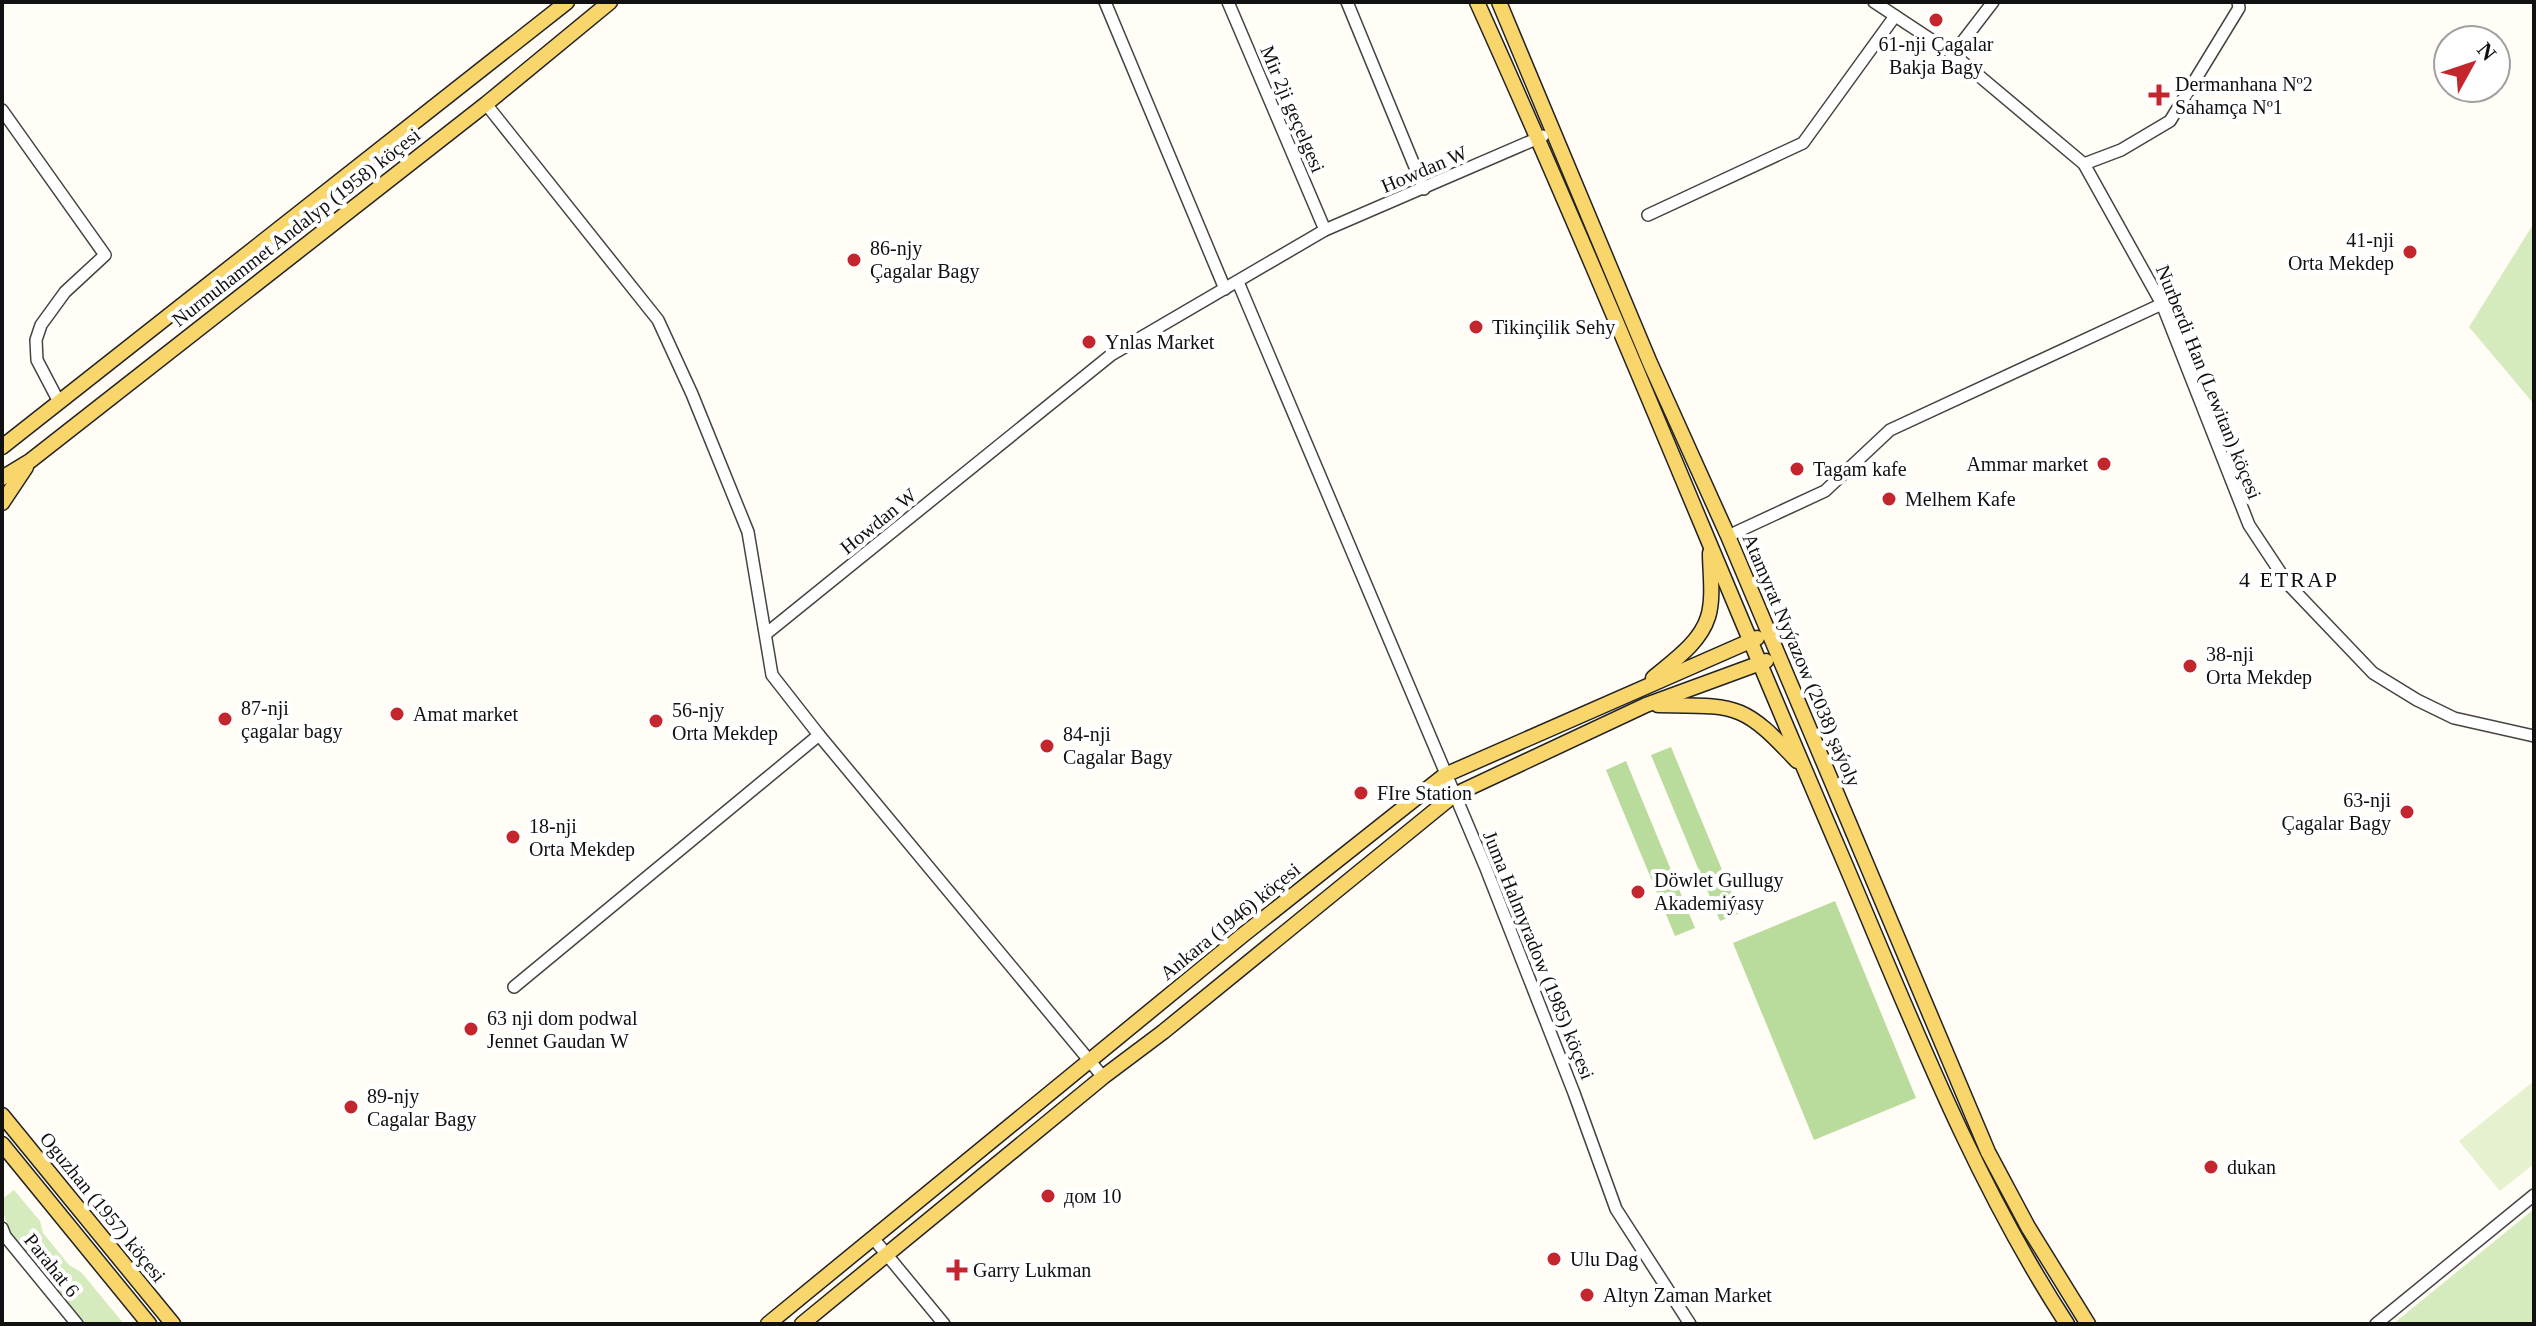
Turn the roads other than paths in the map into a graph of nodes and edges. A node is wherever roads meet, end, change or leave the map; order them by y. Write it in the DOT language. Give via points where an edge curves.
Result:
graph roads {
  1 [pos="567,2"];
  2 [pos="610,2"];
  3 [pos="1105,2"];
  4 [pos="1228,2"];
  5 [pos="1347,2"];
  6 [pos="1477,2"];
  7 [pos="1499,2"];
  8 [pos="1874,2"];
  9 [pos="1993,2"];
  10 [pos="2238,2"];
  11 [pos="1895,16"];
  12 [pos="1953,54"];
  13 [pos="486,104"];
  14 [pos="2,110"];
  15 [pos="1554,131"];
  16 [pos="1539,138"];
  17 [pos="2084,164"];
  18 [pos="1424,189"];
  19 [pos="1648,215"];
  20 [pos="1325,230"];
  21 [pos="1238,282"];
  22 [pos="1225,289"];
  23 [pos="2162,304"];
  24 [pos="59,402"];
  25 [pos="5,443"];
  26 [pos="30,461"];
  27 [pos="2,478"];
  28 [pos="2,503"];
  29 [pos="1728,536"];
  30 [pos="1710,544"];
  31 [pos="1768,632"];
  32 [pos="767,633"];
  33 [pos="1749,641"];
  34 [pos="1779,656"];
  35 [pos="1760,663"];
  36 [pos="1639,690"];
  37 [pos="1646,705"];
  38 [pos="819,735"];
  39 [pos="2534,736"];
  40 [pos="1804,769"];
  41 [pos="1445,775"];
  42 [pos="1454,795"];
  43 [pos="514,987"];
  44 [pos="1090,1061"];
  45 [pos="1103,1077"];
  46 [pos="2,1115"];
  47 [pos="2,1144"];
  48 [pos="2534,1195"];
  49 [pos="2,1228"];
  50 [pos="873,1238"];
  51 [pos="887,1255"];
  52 [pos="77,1324"];
  53 [pos="149,1324"];
  54 [pos="173,1324"];
  55 [pos="768,1324"];
  56 [pos="802,1324"];
  57 [pos="944,1324"];
  58 [pos="1690,1324"];
  59 [pos="2067,1324"];
  60 [pos="2088,1324"];
  61 [pos="2376,1324"];
  1 -- 24 [label="main road, Nurmuhammet Andalyp (1958) köçesi"];
  2 -- 13 [label="main road, Nurmuhammet Andalyp (1958) köçesi"];
  3 -- 22 [label="street"];
  4 -- 20 [label="street, Mir 2ji geçelgesi"];
  5 -- 18 [label="street"];
  6 -- 16 [label="main road, Atamyrat Nyýazow (2038) şaýoly"];
  7 -- 15 [label="main road, Atamyrat Nyýazow (2038) şaýoly"];
  8 -- 11 [label="street, Nurberdi Han (Lewitan) köçesi"];
  9 -- 12 [label="street"];
  10 -- 17 [label="street" via="2170,121 2121,150"];
  11 -- 12 [label="street, Nurberdi Han (Lewitan) köçesi"];
  11 -- 19 [label="street" via="1803,143"];
  12 -- 17 [label="street, Nurberdi Han (Lewitan) köçesi"];
  13 -- 26 [label="main road, Nurmuhammet Andalyp (1958) köçesi"];
  13 -- 32 [label="street" via="658,320 748,532"];
  14 -- 24 [label="street" via="105,255 65,292 36,340 37,360"];
  15 -- 16 [label="street, Howdan W"];
  15 -- 29 [label="main road, Atamyrat Nyýazow (2038) şaýoly"];
  16 -- 18 [label="street, Howdan W"];
  16 -- 30 [label="main road, Atamyrat Nyýazow (2038) şaýoly"];
  17 -- 23 [label="street, Nurberdi Han (Lewitan) köçesi"];
  18 -- 20 [label="street, Howdan W"];
  20 -- 21 [label="street, Howdan W"];
  21 -- 22 [label="street, Howdan W"];
  21 -- 41 [label="street, Juma Halmyradow (1985) köçesi"];
  22 -- 32 [label="street, Howdan W" via="1111,355"];
  23 -- 29 [label="street" via="1890,430 1825,491"];
  23 -- 39 [label="street, Nurberdi Han (Lewitan) köçesi" via="2249,525 2288,584 2387,682 2454,718"];
  24 -- 25 [label="main road, Nurmuhammet Andalyp (1958) köçesi"];
  26 -- 27 [label="main road, Nurmuhammet Andalyp (1958) köçesi"];
  26 -- 28 [label="main road"];
  29 -- 31 [label="main road, Atamyrat Nyýazow (2038) şaýoly"];
  30 -- 33 [label="main road, Atamyrat Nyýazow (2038) şaýoly"];
  30 -- 36 [label="main road" via="1708,617 1680,656"];
  31 -- 33 [label="main road, Ankara (1946) köçesi"];
  31 -- 34 [label="main road, Atamyrat Nyýazow (2038) şaýoly"];
  32 -- 38 [label="street" via="772,675"];
  33 -- 35 [label="main road, Atamyrat Nyýazow (2038) şaýoly"];
  33 -- 36 [label="main road, Ankara (1946) köçesi"];
  34 -- 35 [label="main road, Ankara (1946) köçesi"];
  34 -- 60 [label="main road, Atamyrat Nyýazow (2038) şaýoly" via="2007,1191"];
  35 -- 37 [label="main road, Ankara (1946) köçesi"];
  35 -- 40 [label="main road, Atamyrat Nyýazow (2038) şaýoly"];
  36 -- 41 [label="main road, Ankara (1946) köçesi"];
  37 -- 40 [label="main road" via="1740,711 1766,727"];
  37 -- 42 [label="main road, Ankara (1946) köçesi"];
  38 -- 43 [label="street"];
  38 -- 44 [label="street"];
  40 -- 59 [label="main road, Atamyrat Nyýazow (2038) şaýoly" via="1970,1153"];
  41 -- 42 [label="street, Juma Halmyradow (1985) köçesi"];
  41 -- 44 [label="main road, Ankara (1946) köçesi"];
  42 -- 45 [label="main road, Ankara (1946) köçesi"];
  42 -- 58 [label="street, Juma Halmyradow (1985) köçesi" via="1616,1209"];
  44 -- 45 [label="street"];
  44 -- 50 [label="main road, Ankara (1946) köçesi"];
  45 -- 51 [label="main road, Ankara (1946) köçesi"];
  46 -- 54 [label="main road, Oguzhan (1957) köçesi"];
  47 -- 53 [label="main road, Oguzhan (1957) köçesi"];
  48 -- 61 [label="street"];
  49 -- 52 [label="street, Parahat 6"];
  50 -- 51 [label="street"];
  50 -- 55 [label="main road, Ankara (1946) köçesi"];
  51 -- 56 [label="main road, Ankara (1946) köçesi"];
  51 -- 57 [label="street"];
}
